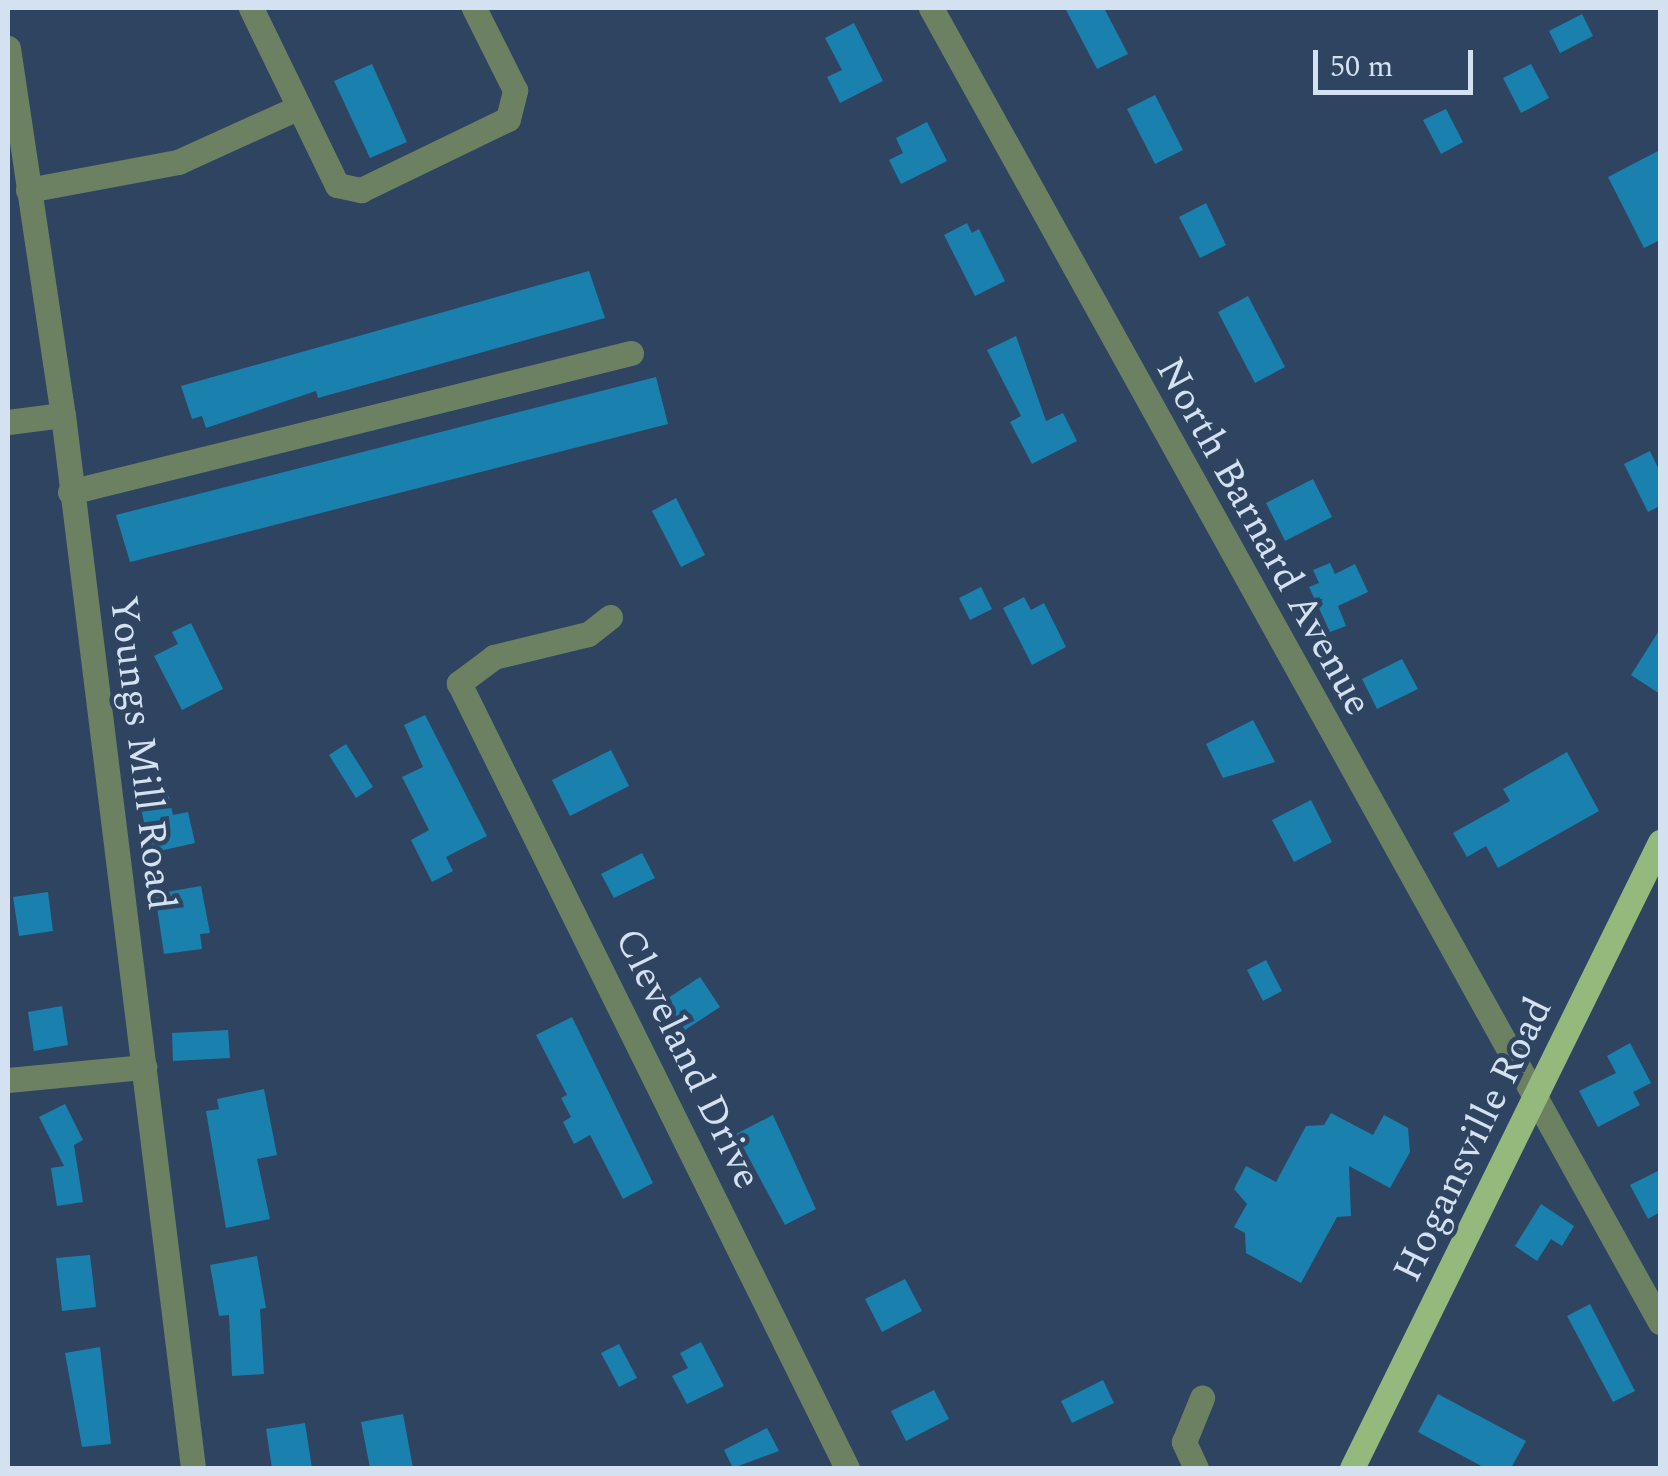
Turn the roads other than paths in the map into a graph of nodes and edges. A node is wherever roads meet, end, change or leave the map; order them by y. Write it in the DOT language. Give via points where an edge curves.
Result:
graph roads {
  1 [pos="251,8"];
  2 [pos="474,8"];
  3 [pos="931,8"];
  4 [pos="8,48"];
  5 [pos="299,107"];
  6 [pos="28,190"];
  7 [pos="631,353"];
  8 [pos="63,415"];
  9 [pos="8,422"];
  10 [pos="70,492"];
  11 [pos="610,617"];
  12 [pos="1660,842"];
  13 [pos="144,1067"];
  14 [pos="8,1080"];
  15 [pos="1535,1100"];
  16 [pos="1660,1322"];
  17 [pos="1202,1398"];
  18 [pos="192,1468"];
  19 [pos="847,1468"];
  20 [pos="1196,1468"];
  21 [pos="1352,1468"];
  1 -- 5 [label="street"];
  2 -- 5 [label="street" via="515,90 508,119 361,190 337,184"];
  3 -- 15 [label="street, North Barnard Avenue"];
  4 -- 6 [label="street, Youngs Mill Road"];
  5 -- 6 [label="street" via="178,162"];
  6 -- 8 [label="street, Youngs Mill Road"];
  7 -- 10 [label="street"];
  8 -- 9 [label="street"];
  8 -- 10 [label="street, Youngs Mill Road"];
  10 -- 13 [label="street, Youngs Mill Road"];
  11 -- 19 [label="street, Cleveland Drive" via="588,634 494,657 458,683"];
  12 -- 15 [label="main road, Hogansville Road"];
  13 -- 14 [label="street"];
  13 -- 18 [label="street, Youngs Mill Road"];
  15 -- 16 [label="street, North Barnard Avenue"];
  15 -- 21 [label="main road, Hogansville Road"];
  17 -- 20 [label="street" via="1184,1442"];
}
